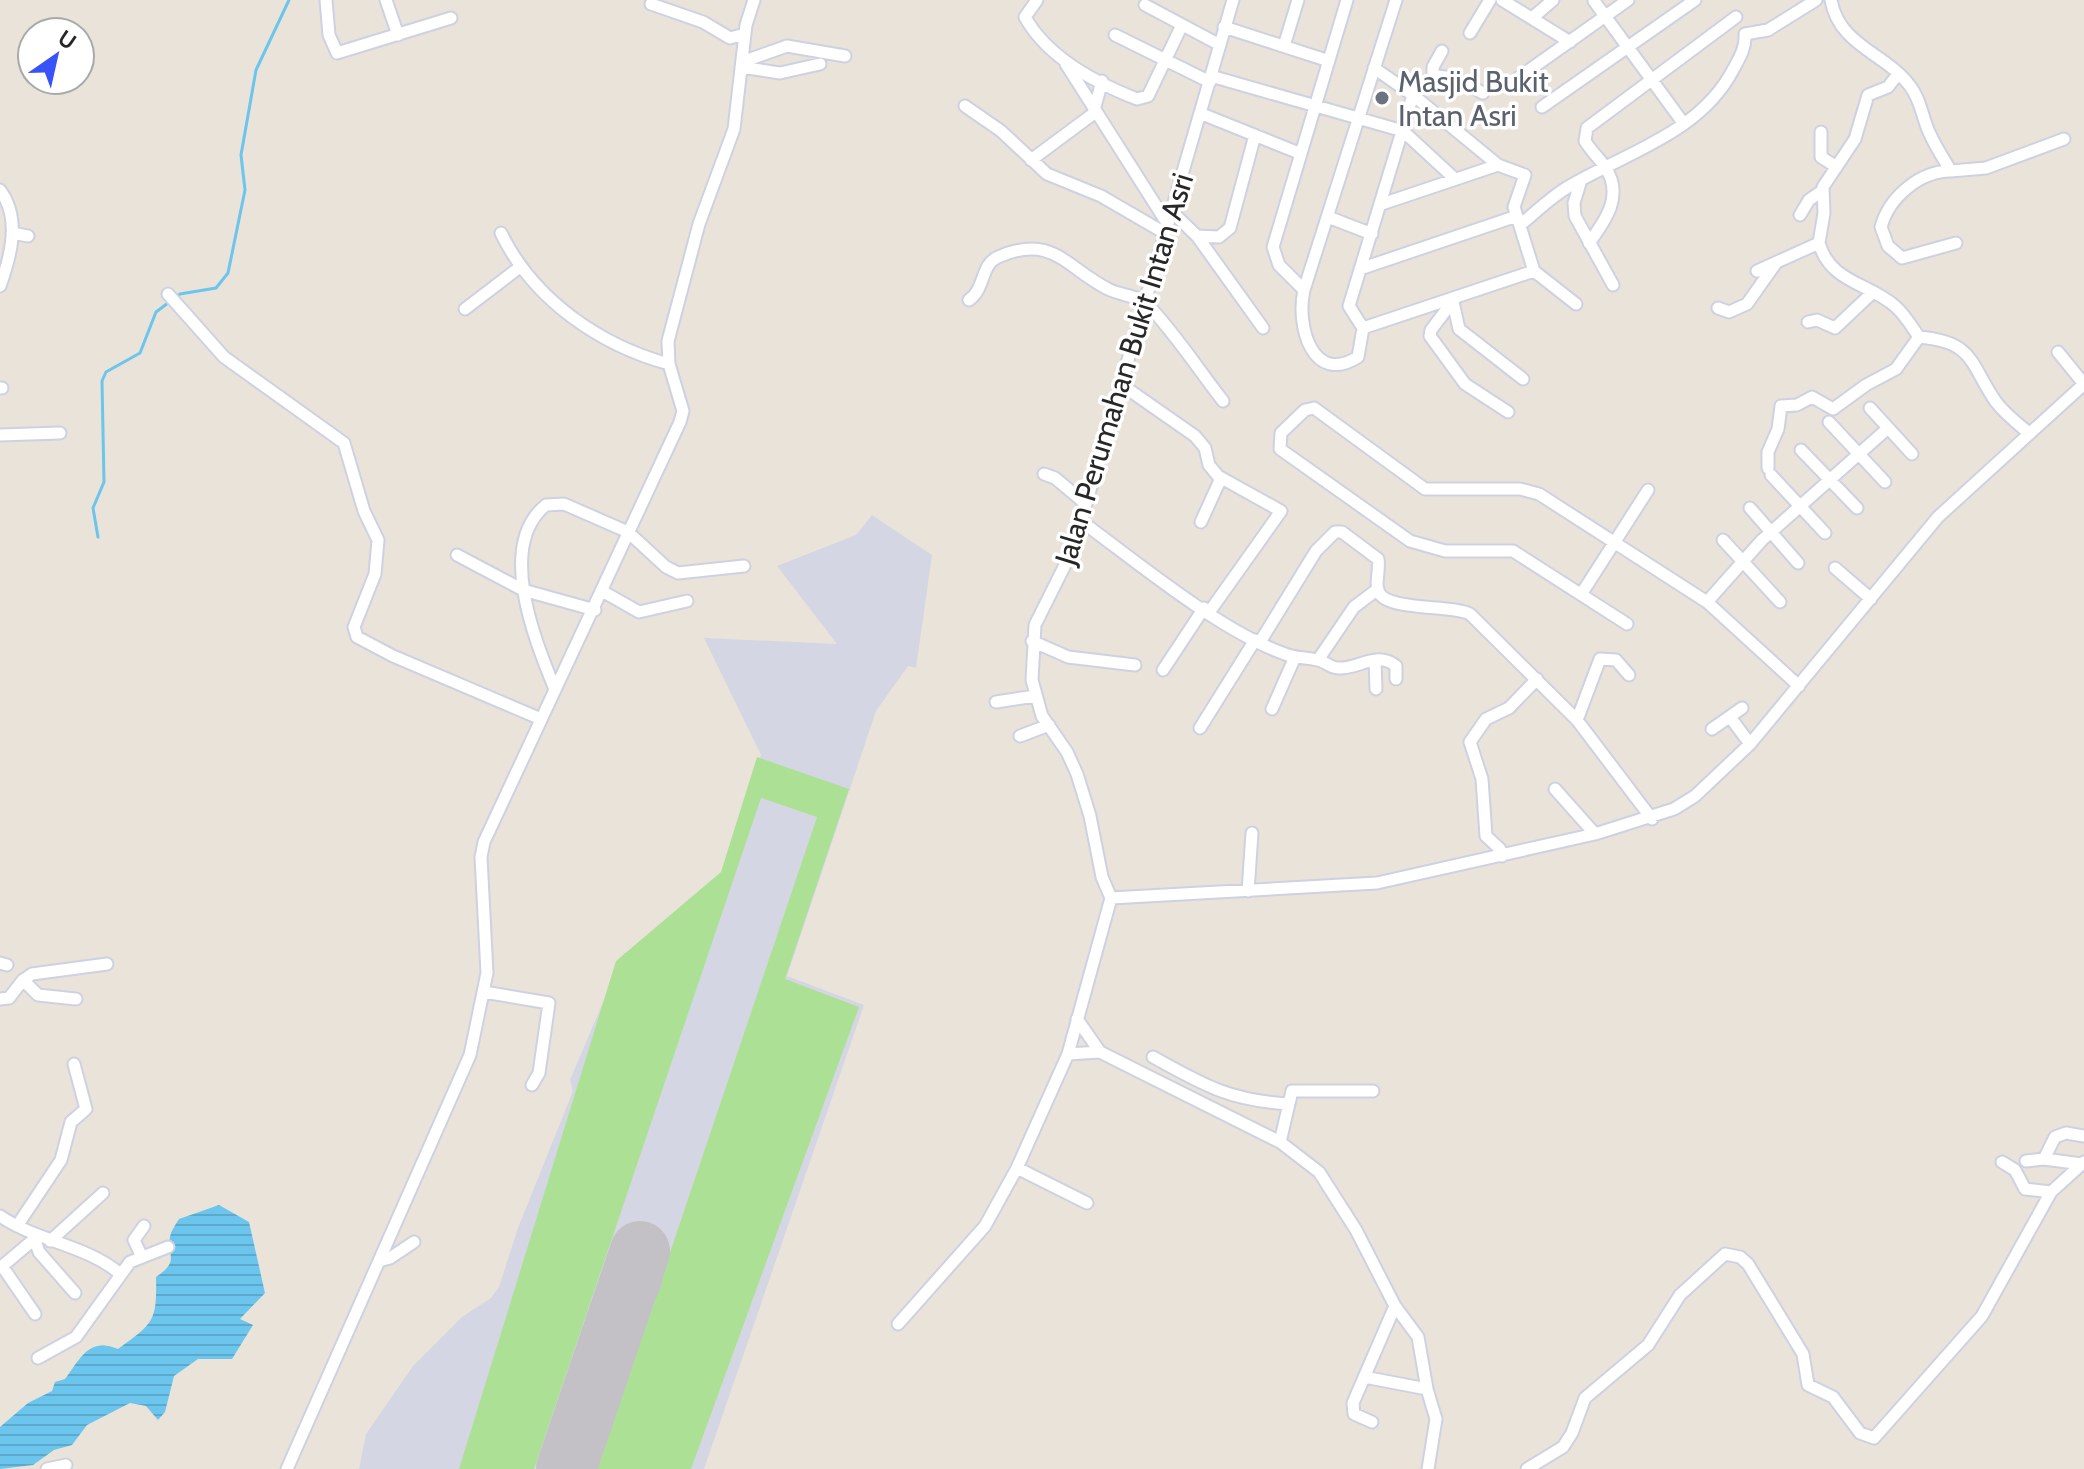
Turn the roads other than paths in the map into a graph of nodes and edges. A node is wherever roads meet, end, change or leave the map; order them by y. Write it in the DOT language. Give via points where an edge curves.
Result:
graph roads {
  1 [pos="326,0"];
  2 [pos="386,0"];
  3 [pos="754,0"];
  4 [pos="1037,0"];
  5 [pos="1233,0"];
  6 [pos="1298,0"];
  7 [pos="1347,0"];
  8 [pos="1396,0"];
  9 [pos="1490,0"];
  10 [pos="1502,0"];
  11 [pos="1553,0"];
  12 [pos="1628,0"];
  13 [pos="1695,0"];
  14 [pos="1816,0"];
  15 [pos="1831,0"];
  16 [pos="1594,1"];
  17 [pos="651,4"];
  18 [pos="1145,5"];
  19 [pos="1606,16"];
  20 [pos="1736,17"];
  21 [pos="451,18"];
  22 [pos="1532,18"];
  23 [pos="1182,25"];
  24 [pos="1224,27"];
  25 [pos="1470,33"];
  26 [pos="745,34"];
  27 [pos="398,35"];
  28 [pos="1115,35"];
  29 [pos="1570,42"];
  30 [pos="1220,45"];
  31 [pos="1284,46"];
  32 [pos="1630,48"];
  33 [pos="1442,51"];
  34 [pos="845,56"];
  35 [pos="1061,57"];
  36 [pos="1163,59"];
  37 [pos="1326,60"];
  38 [pos="820,64"];
  39 [pos="741,65"];
  40 [pos="1374,68"];
  41 [pos="1898,74"];
  42 [pos="1433,77"];
  43 [pos="1518,78"];
  44 [pos="1210,79"];
  45 [pos="1654,79"];
  46 [pos="1102,81"];
  47 [pos="1483,93"];
  48 [pos="1413,95"];
  49 [pos="965,106"];
  50 [pos="1313,106"];
  51 [pos="1542,107"];
  52 [pos="1095,108"];
  53 [pos="1202,114"];
  54 [pos="1359,118"];
  55 [pos="1684,124"];
  56 [pos="1403,131"];
  57 [pos="1821,132"];
  58 [pos="1255,135"];
  59 [pos="2064,139"];
  60 [pos="1299,153"];
  61 [pos="1031,160"];
  62 [pos="1498,165"];
  63 [pos="1835,166"];
  64 [pos="1607,169"];
  65 [pos="1951,171"];
  66 [pos="1455,179"];
  67 [pos="1581,180"];
  68 [pos="0,190"];
  69 [pos="1822,191"];
  70 [pos="1382,204"];
  71 [pos="1800,215"];
  72 [pos="1328,217"];
  73 [pos="1518,220"];
  74 [pos="1167,222"];
  75 [pos="12,233"];
  76 [pos="501,233"];
  77 [pos="1372,234"];
  78 [pos="28,236"];
  79 [pos="1197,236"];
  80 [pos="1589,243"];
  81 [pos="1819,243"];
  82 [pos="1956,243"];
  83 [pos="1776,263"];
  84 [pos="520,267"];
  85 [pos="1360,269"];
  86 [pos="1534,271"];
  87 [pos="1757,271"];
  88 [pos="1613,285"];
  89 [pos="0,286"];
  90 [pos="1304,290"];
  91 [pos="168,294"];
  92 [pos="1871,294"];
  93 [pos="1455,299"];
  94 [pos="969,300"];
  95 [pos="1144,301"];
  96 [pos="1576,304"];
  97 [pos="1718,308"];
  98 [pos="465,309"];
  99 [pos="1808,322"];
  100 [pos="1263,328"];
  101 [pos="1363,328"];
  102 [pos="1919,337"];
  103 [pos="2058,352"];
  104 [pos="2080,357"];
  105 [pos="669,364"];
  106 [pos="2069,367"];
  107 [pos="1523,379"];
  108 [pos="1119,383"];
  109 [pos="2084,384"];
  110 [pos="1223,401"];
  111 [pos="1870,408"];
  112 [pos="1508,412"];
  113 [pos="1829,422"];
  114 [pos="1887,429"];
  115 [pos="60,433"];
  116 [pos="2029,433"];
  117 [pos="0,435"];
  118 [pos="1801,450"];
  119 [pos="1912,454"];
  120 [pos="1858,455"];
  121 [pos="1044,474"];
  122 [pos="1221,478"];
  123 [pos="1830,480"];
  124 [pos="1885,482"];
  125 [pos="1648,490"];
  126 [pos="1086,504"];
  127 [pos="1800,507"];
  128 [pos="1750,508"];
  129 [pos="1857,508"];
  130 [pos="1081,521"];
  131 [pos="1201,522"];
  132 [pos="628,532"];
  133 [pos="1770,533"];
  134 [pos="1825,533"];
  135 [pos="1616,540"];
  136 [pos="1723,540"];
  137 [pos="457,555"];
  138 [pos="1741,561"];
  139 [pos="1798,563"];
  140 [pos="744,566"];
  141 [pos="1835,568"];
  142 [pos="1378,589"];
  143 [pos="523,590"];
  144 [pos="602,591"];
  145 [pos="1582,593"];
  146 [pos="1871,599"];
  147 [pos="687,601"];
  148 [pos="1707,602"];
  149 [pos="1780,602"];
  150 [pos="595,610"];
  151 [pos="1207,610"];
  152 [pos="1627,624"];
  153 [pos="1032,641"];
  154 [pos="1258,641"];
  155 [pos="1295,657"];
  156 [pos="1318,660"];
  157 [pos="1375,661"];
  158 [pos="1135,665"];
  159 [pos="1163,670"];
  160 [pos="1629,675"];
  161 [pos="1396,679"];
  162 [pos="1537,679"];
  163 [pos="1799,686"];
  164 [pos="554,687"];
  165 [pos="1376,689"];
  166 [pos="1035,696"];
  167 [pos="996,702"];
  168 [pos="1742,708"];
  169 [pos="1272,709"];
  170 [pos="1730,717"];
  171 [pos="541,719"];
  172 [pos="1577,720"];
  173 [pos="1049,725"];
  174 [pos="1200,728"];
  175 [pos="1712,729"];
  176 [pos="1020,736"];
  177 [pos="1750,744"];
  178 [pos="1555,789"];
  179 [pos="1652,819"];
  180 [pos="1252,833"];
  181 [pos="1595,834"];
  182 [pos="1502,856"];
  183 [pos="1248,891"];
  184 [pos="1111,898"];
  185 [pos="107,964"];
  186 [pos="23,980"];
  187 [pos="484,992"];
  188 [pos="0,999"];
  189 [pos="76,999"];
  190 [pos="1077,1019"];
  191 [pos="1100,1052"];
  192 [pos="1068,1054"];
  193 [pos="1153,1057"];
  194 [pos="74,1064"];
  195 [pos="532,1085"];
  196 [pos="1208,1087"];
  197 [pos="1373,1091"];
  198 [pos="1202,1101"];
  199 [pos="1288,1104"];
  200 [pos="2084,1136"];
  201 [pos="1280,1142"];
  202 [pos="2044,1159"];
  203 [pos="2026,1161"];
  204 [pos="2002,1162"];
  205 [pos="2083,1163"];
  206 [pos="1017,1168"];
  207 [pos="2051,1192"];
  208 [pos="103,1193"];
  209 [pos="1087,1203"];
  210 [pos="0,1216"];
  211 [pos="17,1226"];
  212 [pos="144,1226"];
  213 [pos="33,1238"];
  214 [pos="50,1241"];
  215 [pos="414,1242"];
  216 [pos="168,1247"];
  217 [pos="141,1255"];
  218 [pos="379,1261"];
  219 [pos="1,1267"];
  220 [pos="119,1273"];
  221 [pos="75,1293"];
  222 [pos="1395,1306"];
  223 [pos="35,1314"];
  224 [pos="898,1324"];
  225 [pos="38,1358"];
  226 [pos="1364,1377"];
  227 [pos="1427,1389"];
  228 [pos="1372,1422"];
  229 [pos="66,1465"];
  230 [pos="47,1469"];
  231 [pos="287,1469"];
  232 [pos="1428,1469"];
  233 [pos="1527,1469"];
  1 -- 27 [label="street" via="336,53"];
  2 -- 27 [label="street"];
  3 -- 26 [label="street"];
  4 -- 35 [label="street" via="1025,17 1043,43"];
  5 -- 24 [label="street, Jalan Perumahan Bukit Intan Asri"];
  6 -- 31 [label="street"];
  7 -- 37 [label="street"];
  8 -- 40 [label="street"];
  9 -- 25 [label="street"];
  10 -- 22 [label="street"];
  11 -- 22 [label="street"];
  12 -- 19 [label="street"];
  13 -- 32 [label="street"];
  14 -- 55 [label="street" via="1768,30 1745,34 1744,48 1719,95"];
  15 -- 41 [label="street" via="1849,37"];
  16 -- 19 [label="street"];
  17 -- 26 [label="street" via="703,22 730,38"];
  18 -- 23 [label="street"];
  19 -- 29 [label="street"];
  19 -- 32 [label="street"];
  20 -- 45 [label="street"];
  21 -- 27 [label="street"];
  22 -- 29 [label="street"];
  23 -- 30 [label="street"];
  23 -- 36 [label="street"];
  24 -- 30 [label="street, Jalan Perumahan Bukit Intan Asri"];
  24 -- 31 [label="street"];
  26 -- 39 [label="street"];
  28 -- 36 [label="street"];
  29 -- 43 [label="street"];
  30 -- 44 [label="street, Jalan Perumahan Bukit Intan Asri"];
  31 -- 37 [label="street"];
  32 -- 45 [label="street"];
  32 -- 51 [label="street"];
  33 -- 42 [label="street"];
  34 -- 39 [label="street" via="787,46"];
  35 -- 46 [label="street"];
  35 -- 52 [label="street"];
  36 -- 44 [label="street"];
  36 -- 46 [label="street" via="1142,99"];
  37 -- 50 [label="street"];
  38 -- 39 [label="street" via="780,73"];
  39 -- 105 [label="street" via="734,129 699,224 668,341"];
  40 -- 48 [label="street"];
  40 -- 54 [label="street"];
  41 -- 63 [label="street" via="1888,87 1868,95 1855,139"];
  41 -- 65 [label="street" via="1919,101"];
  42 -- 47 [label="street" via="1454,78"];
  42 -- 48 [label="street"];
  44 -- 50 [label="street"];
  44 -- 53 [label="street, Jalan Perumahan Bukit Intan Asri"];
  45 -- 55 [label="street"];
  45 -- 64 [label="street" via="1587,128 1585,141"];
  46 -- 52 [label="street"];
  48 -- 56 [label="street"];
  48 -- 62 [label="street"];
  49 -- 61 [label="street"];
  50 -- 54 [label="street"];
  50 -- 60 [label="street"];
  52 -- 61 [label="street"];
  52 -- 74 [label="street"];
  53 -- 58 [label="street"];
  53 -- 74 [label="street, Jalan Perumahan Bukit Intan Asri"];
  54 -- 56 [label="street"];
  54 -- 72 [label="street"];
  55 -- 64 [label="street"];
  56 -- 66 [label="street"];
  56 -- 70 [label="street"];
  57 -- 63 [label="street" via="1821,157"];
  58 -- 60 [label="street"];
  58 -- 79 [label="street" via="1230,228 1219,237"];
  59 -- 65 [label="street" via="1986,168"];
  60 -- 90 [label="street" via="1273,253"];
  61 -- 74 [label="street" via="1055,179"];
  62 -- 66 [label="street"];
  62 -- 73 [label="street" via="1525,175 1515,202"];
  63 -- 69 [label="street"];
  64 -- 67 [label="street"];
  64 -- 80 [label="street" via="1613,205"];
  65 -- 82 [label="street" via="1932,173 1907,188 1881,227 1893,253 1902,258"];
  66 -- 70 [label="street"];
  67 -- 73 [label="street"];
  67 -- 80 [label="street" via="1574,210"];
  68 -- 75 [label="street"];
  69 -- 71 [label="street"];
  69 -- 81 [label="street"];
  70 -- 77 [label="street"];
  72 -- 77 [label="street"];
  72 -- 90 [label="street"];
  73 -- 85 [label="street"];
  73 -- 86 [label="street"];
  74 -- 79 [label="street"];
  74 -- 95 [label="street, Jalan Perumahan Bukit Intan Asri"];
  75 -- 78 [label="street"];
  75 -- 89 [label="street" via="13,248"];
  76 -- 84 [label="street"];
  77 -- 85 [label="street"];
  79 -- 100 [label="street"];
  80 -- 88 [label="street"];
  81 -- 83 [label="street"];
  81 -- 92 [label="street" via="1834,270"];
  83 -- 87 [label="street"];
  83 -- 97 [label="street" via="1747,304 1729,312"];
  84 -- 98 [label="street"];
  84 -- 105 [label="street" via="585,327 639,356"];
  85 -- 101 [label="street" via="1349,308"];
  86 -- 93 [label="street"];
  86 -- 96 [label="street"];
  90 -- 101 [label="street" via="1302,326 1326,365 1357,359"];
  91 -- 171 [label="street" via="224,357 344,443 378,540 375,574 354,627 357,637"];
  92 -- 99 [label="street" via="1835,328"];
  92 -- 102 [label="street" via="1896,307"];
  93 -- 101 [label="street"];
  93 -- 107 [label="street" via="1459,329"];
  93 -- 112 [label="street" via="1431,330 1431,339 1465,384"];
  94 -- 95 [label="street" via="981,288 991,261 1033,250 1054,252 1103,287"];
  95 -- 108 [label="street, Jalan Perumahan Bukit Intan Asri"];
  95 -- 110 [label="street"];
  102 -- 116 [label="street" via="1944,339 1965,351 1997,403"];
  102 -- 127 [label="street" via="1896,369 1836,408 1812,397 1781,406 1768,452 1769,472"];
  103 -- 106 [label="street"];
  104 -- 106 [label="street"];
  105 -- 132 [label="street" via="683,411"];
  106 -- 109 [label="street"];
  108 -- 122 [label="street" via="1195,436"];
  108 -- 126 [label="street, Jalan Perumahan Bukit Intan Asri"];
  109 -- 116 [label="street"];
  111 -- 114 [label="street"];
  113 -- 120 [label="street"];
  114 -- 119 [label="street"];
  114 -- 120 [label="street"];
  115 -- 117 [label="street"];
  116 -- 146 [label="street" via="1938,517"];
  118 -- 123 [label="street"];
  120 -- 123 [label="street"];
  120 -- 124 [label="street"];
  121 -- 126 [label="street"];
  122 -- 131 [label="street"];
  122 -- 151 [label="street" via="1281,511"];
  123 -- 127 [label="street"];
  123 -- 129 [label="street"];
  125 -- 135 [label="street"];
  126 -- 130 [label="street, Jalan Perumahan Bukit Intan Asri"];
  127 -- 133 [label="street"];
  127 -- 134 [label="street"];
  128 -- 133 [label="street"];
  130 -- 151 [label="street"];
  130 -- 153 [label="street, Jalan Perumahan Bukit Intan Asri"];
  132 -- 140 [label="street" via="678,573"];
  132 -- 143 [label="street" via="551,503 539,512 526,538"];
  132 -- 144 [label="street"];
  133 -- 138 [label="street"];
  133 -- 139 [label="street"];
  135 -- 145 [label="street"];
  135 -- 145 [label="street" via="1530,491 1425,489 1314,408 1281,433 1280,449 1398,535 1436,550 1513,551"];
  135 -- 148 [label="street"];
  136 -- 138 [label="street"];
  137 -- 143 [label="street"];
  138 -- 148 [label="street"];
  138 -- 149 [label="street"];
  141 -- 146 [label="street"];
  142 -- 154 [label="street" via="1376,557 1335,532 1316,551"];
  142 -- 156 [label="street" via="1354,607"];
  142 -- 162 [label="street" via="1383,597 1400,603 1470,614"];
  143 -- 150 [label="street"];
  143 -- 164 [label="street"];
  144 -- 147 [label="street" via="639,612"];
  144 -- 150 [label="street"];
  145 -- 152 [label="street"];
  146 -- 163 [label="street"];
  148 -- 163 [label="street"];
  150 -- 164 [label="street"];
  151 -- 154 [label="street"];
  151 -- 159 [label="street"];
  153 -- 158 [label="street" via="1068,657"];
  153 -- 166 [label="street, Jalan Perumahan Bukit Intan Asri"];
  154 -- 155 [label="street"];
  154 -- 174 [label="street"];
  155 -- 156 [label="street"];
  155 -- 169 [label="street"];
  156 -- 157 [label="street" via="1339,668"];
  157 -- 161 [label="street" via="1394,664"];
  157 -- 165 [label="street"];
  160 -- 172 [label="street" via="1616,660 1600,659"];
  162 -- 172 [label="street"];
  162 -- 182 [label="street" via="1509,708 1486,719 1470,742 1482,779 1486,835"];
  163 -- 177 [label="street"];
  164 -- 171 [label="street"];
  166 -- 167 [label="street"];
  166 -- 173 [label="street, Jalan Perumahan Bukit Intan Asri"];
  168 -- 170 [label="street"];
  170 -- 175 [label="street"];
  170 -- 177 [label="street"];
  171 -- 187 [label="street" via="484,842"];
  172 -- 179 [label="street"];
  173 -- 176 [label="street"];
  173 -- 184 [label="street, Jalan Perumahan Bukit Intan Asri" via="1077,774"];
  177 -- 179 [label="street" via="1695,796"];
  178 -- 181 [label="street"];
  179 -- 181 [label="street"];
  180 -- 183 [label="street"];
  181 -- 182 [label="street"];
  182 -- 183 [label="street" via="1377,883"];
  183 -- 184 [label="street"];
  184 -- 190 [label="street"];
  185 -- 186 [label="street" via="46,970"];
  186 -- 188 [label="street" via="9,998"];
  186 -- 189 [label="street" via="38,995"];
  187 -- 195 [label="street" via="549,1003 539,1073"];
  187 -- 218 [label="street" via="470,1055"];
  190 -- 191 [label="street"];
  190 -- 192 [label="street"];
  191 -- 192 [label="street"];
  191 -- 198 [label="street"];
  192 -- 206 [label="street"];
  193 -- 196 [label="street"];
  194 -- 211 [label="street" via="86,1109 71,1122 61,1160"];
  196 -- 198 [label="street"];
  196 -- 199 [label="street" via="1244,1101"];
  197 -- 199 [label="street" via="1297,1089 1289,1094"];
  198 -- 201 [label="street"];
  199 -- 201 [label="street"];
  200 -- 202 [label="street" via="2055,1137"];
  201 -- 222 [label="street" via="1307,1160 1333,1191"];
  202 -- 203 [label="street"];
  202 -- 205 [label="street"];
  204 -- 207 [label="street" via="2015,1170 2025,1189"];
  205 -- 207 [label="street"];
  206 -- 209 [label="street"];
  206 -- 224 [label="street" via="985,1226"];
  207 -- 233 [label="street" via="1989,1308 1874,1438 1860,1433 1833,1397 1808,1385 1803,1354 1788,1324 1748,1264 1725,1254 1680,1295 1648,1345 1585,1398 1563,1447"];
  208 -- 214 [label="street"];
  210 -- 211 [label="street"];
  211 -- 213 [label="street"];
  212 -- 217 [label="street" via="134,1240"];
  213 -- 214 [label="street"];
  213 -- 219 [label="street"];
  213 -- 221 [label="street"];
  214 -- 220 [label="street"];
  215 -- 218 [label="street"];
  216 -- 217 [label="street"];
  217 -- 220 [label="street"];
  218 -- 231 [label="street"];
  219 -- 223 [label="street"];
  220 -- 225 [label="street" via="76,1337"];
  222 -- 226 [label="street"];
  222 -- 227 [label="street" via="1418,1337"];
  226 -- 227 [label="street"];
  226 -- 228 [label="street" via="1352,1410"];
  227 -- 232 [label="street" via="1436,1426"];
  229 -- 230 [label="street"];
}
